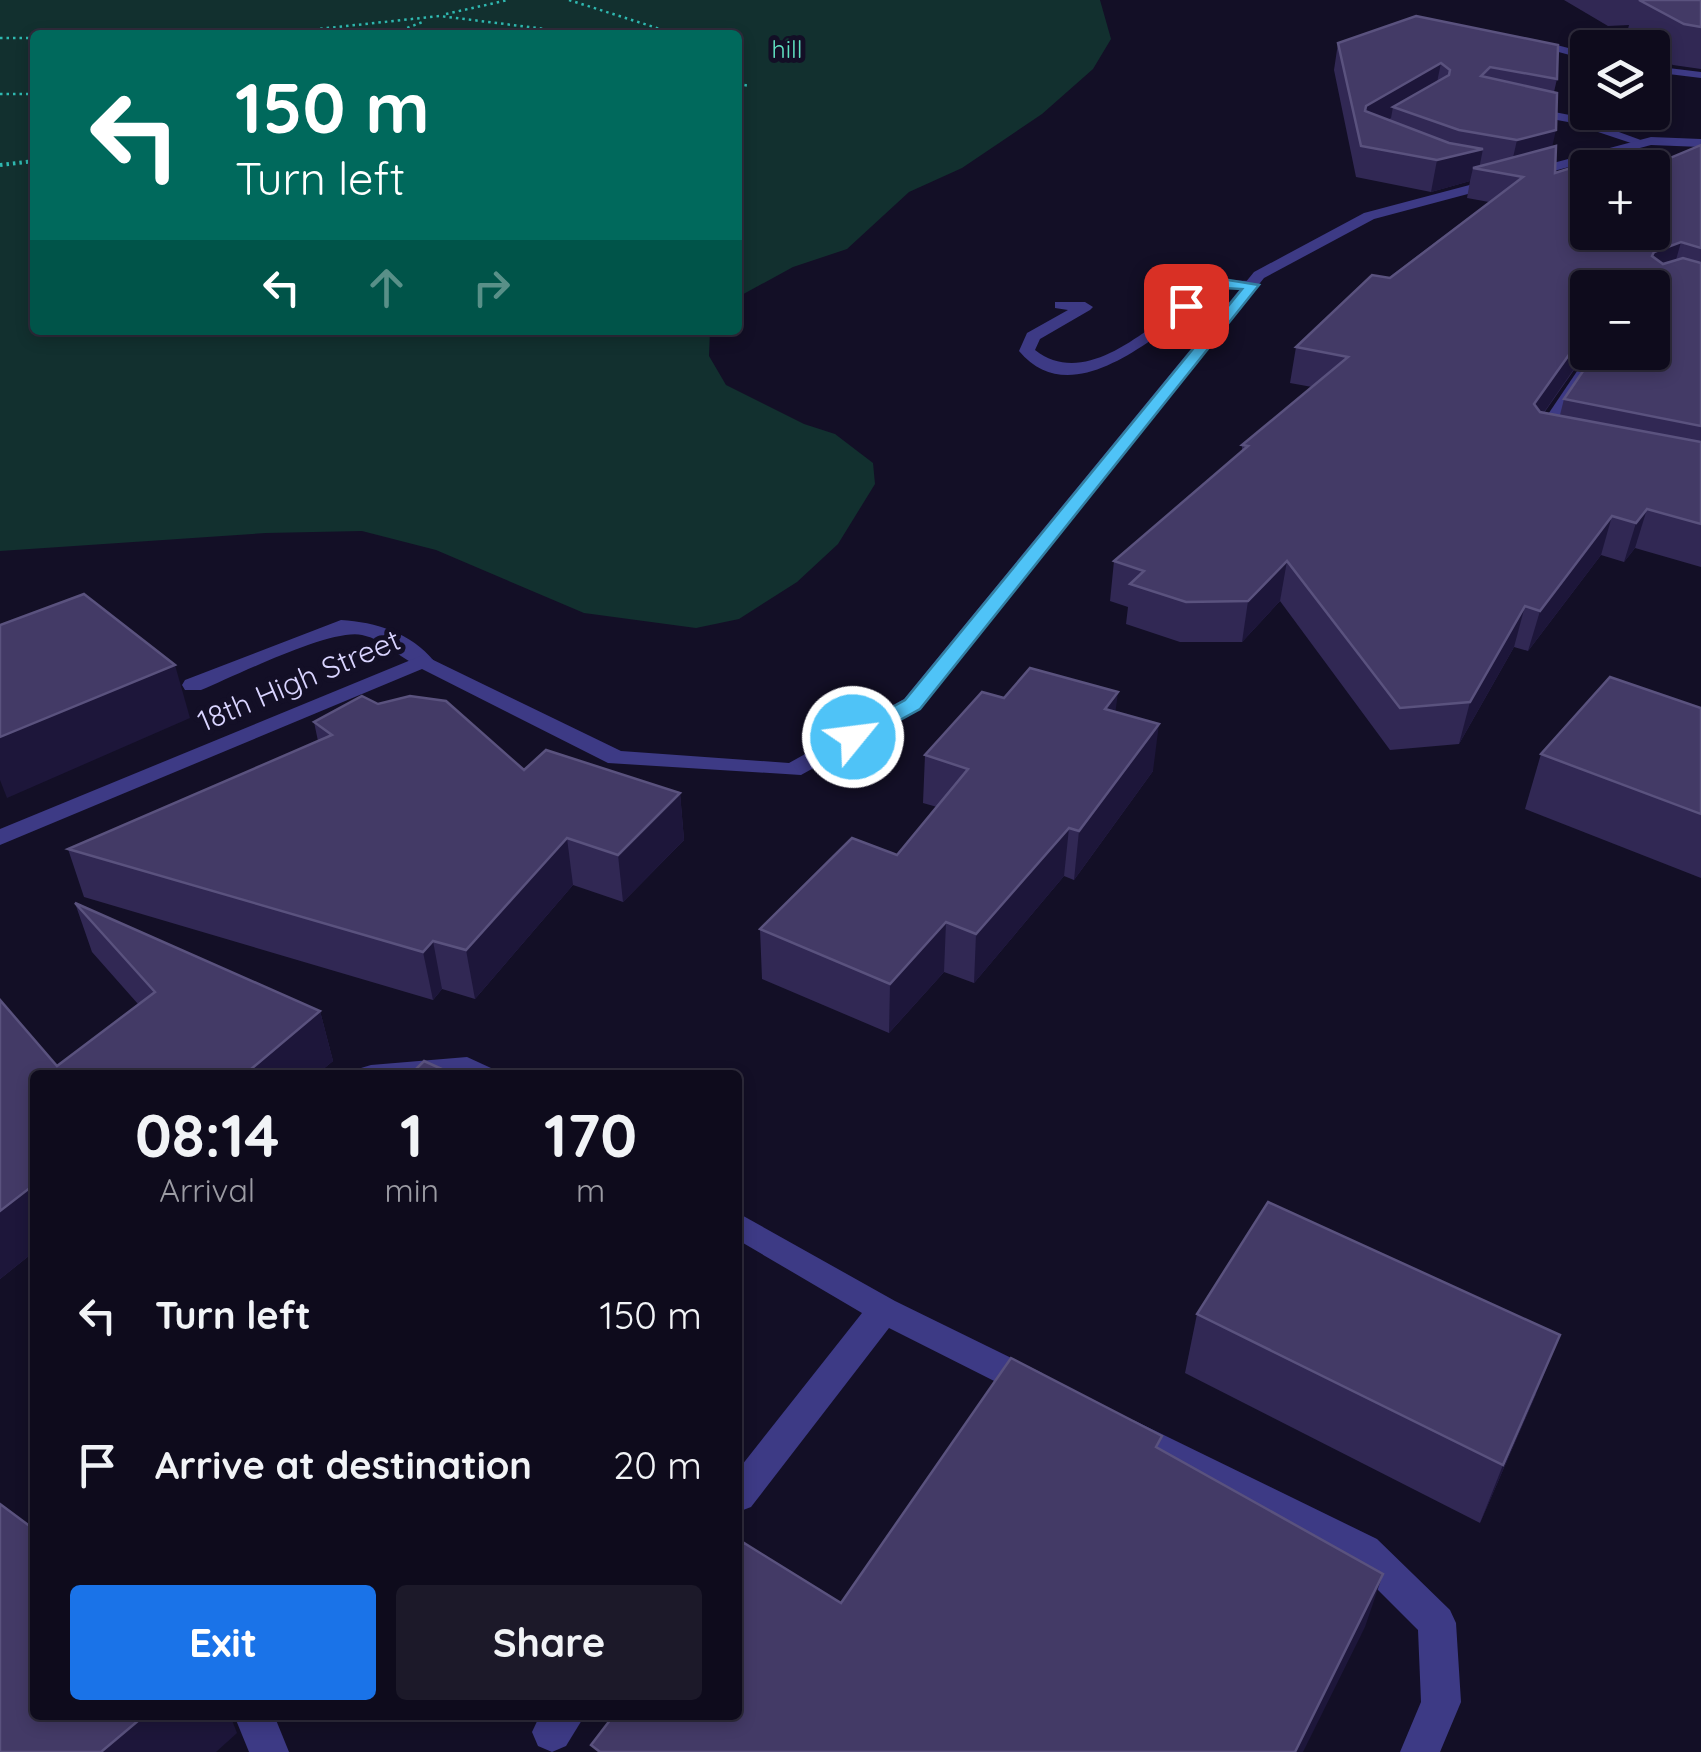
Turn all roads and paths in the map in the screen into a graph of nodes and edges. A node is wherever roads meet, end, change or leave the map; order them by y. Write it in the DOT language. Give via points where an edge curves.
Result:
graph roads {
  1 [pos="508,0"];
  2 [pos="569,0"];
  3 [pos="440,16"];
  4 [pos="1701,26"];
  5 [pos="309,30"];
  6 [pos="402,30"];
  7 [pos="542,30"];
  8 [pos="663,30"];
  9 [pos="1618,30"];
  10 [pos="0,38"];
  11 [pos="30,38"];
  12 [pos="1537,42"];
  13 [pos="1570,52"];
  14 [pos="1670,71"];
  15 [pos="1701,75"];
  16 [pos="742,85"];
  17 [pos="750,86"];
  18 [pos="0,94"];
  19 [pos="30,94"];
  20 [pos="1500,106"];
  21 [pos="1570,118"];
  22 [pos="1607,130"];
  23 [pos="1644,143"];
  24 [pos="1701,143"];
  25 [pos="30,162"];
  26 [pos="0,165"];
  27 [pos="1480,172"];
  28 [pos="1511,178"];
  29 [pos="1252,285"];
  30 [pos="1060,305"];
  31 [pos="1586,370"];
  32 [pos="1555,445"];
  33 [pos="424,661"];
  34 [pos="193,685"];
  35 [pos="3,832"];
  36 [pos="425,1070"];
  37 [pos="474,1070"];
  38 [pos="742,1226"];
  39 [pos="884,1310"];
  40 [pos="1062,1399"];
  41 [pos="1097,1417"];
  42 [pos="742,1491"];
  43 [pos="256,1720"];
  44 [pos="270,1752"];
  45 [pos="1420,1752"];
  1 -- 3 [label="path"];
  2 -- 8 [label="path"];
  3 -- 5 [label="path"];
  3 -- 6 [label="path"];
  3 -- 7 [label="path"];
  4 -- 9 [label="street"];
  10 -- 11 [label="path"];
  12 -- 13 [label="street"];
  14 -- 15 [label="street"];
  16 -- 17 [label="path"];
  18 -- 19 [label="path"];
  20 -- 21 [label="street"];
  22 -- 23 [label="street"];
  23 -- 24 [label="street"];
  23 -- 28 [label="street"];
  25 -- 26 [label="path"];
  27 -- 28 [label="street"];
  28 -- 29 [label="street" via="1369,216"];
  29 -- 30 [label="street" via="1211,289 1096,366 1052,365 1027,351 1034,336 1085,308"];
  29 -- 33 [label="street, 18th High Street" via="912,704 793,770 616,758"];
  31 -- 32 [label="street" via="1537,441"];
  33 -- 34 [label="street" via="367,627 341,626"];
  33 -- 35 [label="street, 18th High Street"];
  36 -- 37 [label="street"];
  38 -- 39 [label="street"];
  39 -- 40 [label="street"];
  39 -- 42 [label="street"];
  41 -- 45 [label="street" via="1364,1551 1437,1623 1442,1702"];
  43 -- 44 [label="street"];
}
